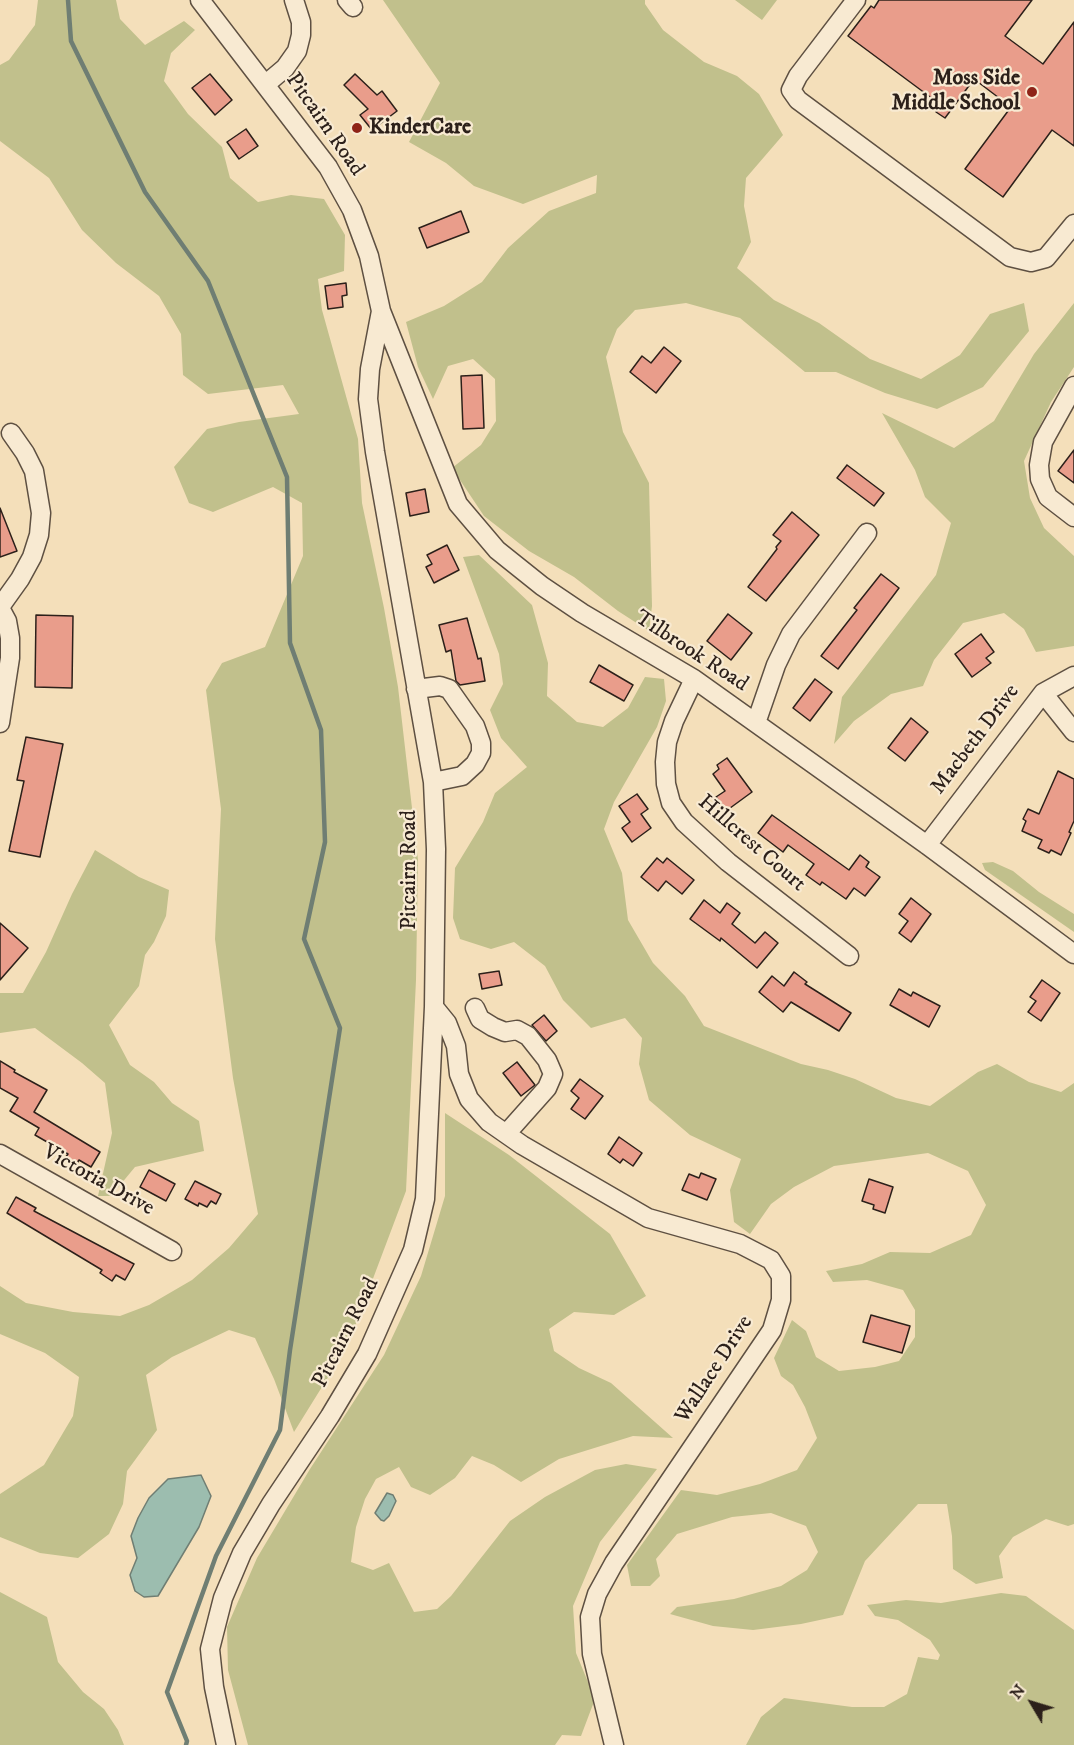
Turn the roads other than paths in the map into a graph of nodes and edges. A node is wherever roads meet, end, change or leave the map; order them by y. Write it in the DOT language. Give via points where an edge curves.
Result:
graph roads {
  1 [pos="200,0"];
  2 [pos="294,0"];
  3 [pos="856,0"];
  4 [pos="266,84"];
  5 [pos="1074,224"];
  6 [pos="381,311"];
  7 [pos="1074,386"];
  8 [pos="1067,414"];
  9 [pos="11,433"];
  10 [pos="1074,517"];
  11 [pos="867,533"];
  12 [pos="0,607"];
  13 [pos="1074,676"];
  14 [pos="694,679"];
  15 [pos="416,689"];
  16 [pos="1042,693"];
  17 [pos="0,723"];
  18 [pos="756,723"];
  19 [pos="1074,732"];
  20 [pos="433,782"];
  21 [pos="927,845"];
  22 [pos="1074,954"];
  23 [pos="849,956"];
  24 [pos="434,1007"];
  25 [pos="476,1008"];
  26 [pos="565,1081"];
  27 [pos="511,1137"];
  28 [pos="0,1154"];
  29 [pos="172,1251"];
  30 [pos="226,1745"];
  31 [pos="614,1745"];
  1 -- 4 [label="street, Pitcairn Road"];
  2 -- 4 [label="street" via="301,22 297,51"];
  3 -- 5 [label="street" via="798,76 791,90 798,100 1011,257 1031,262 1046,258"];
  4 -- 6 [label="street, Pitcairn Road" via="328,167 352,210 369,256"];
  6 -- 14 [label="street, Tilbrook Road" via="458,504 497,550 582,613"];
  6 -- 15 [label="street, Pitcairn Road" via="368,399"];
  7 -- 8 [label="street"];
  8 -- 10 [label="street" via="1043,442 1039,465 1048,497"];
  9 -- 12 [label="street" via="34,471 41,513 32,557"];
  11 -- 18 [label="street" via="791,634"];
  12 -- 17 [label="street" via="10,638"];
  13 -- 16 [label="street, Macbeth Drive"];
  14 -- 18 [label="street, Tilbrook Road"];
  14 -- 23 [label="street, Hillcrest Court" via="667,742 664,762 671,803 703,841"];
  15 -- 20 [label="street, Pitcairn Road"];
  15 -- 20 [label="street" via="449,689 475,726 481,743 482,753 462,776"];
  16 -- 19 [label="street"];
  16 -- 21 [label="street, Macbeth Drive"];
  18 -- 21 [label="street, Tilbrook Road"];
  20 -- 24 [label="street, Pitcairn Road"];
  21 -- 22 [label="street, Tilbrook Road"];
  24 -- 27 [label="street, Wallace Drive" via="447,1023 456,1046 459,1074 470,1099 489,1122"];
  24 -- 30 [label="street, Pitcairn Road" via="425,1199 412,1250 368,1354 271,1504 242,1553 223,1598 210,1649"];
  25 -- 27 [label="street" via="480,1019 493,1027 505,1032 517,1030 528,1036 554,1074"];
  26 -- 27 [label="street"];
  27 -- 31 [label="street, Wallace Drive" via="648,1218 740,1244 771,1260 781,1276 781,1300 772,1330 597,1594 590,1617 592,1654"];
  28 -- 29 [label="street, Victoria Drive"];
}
